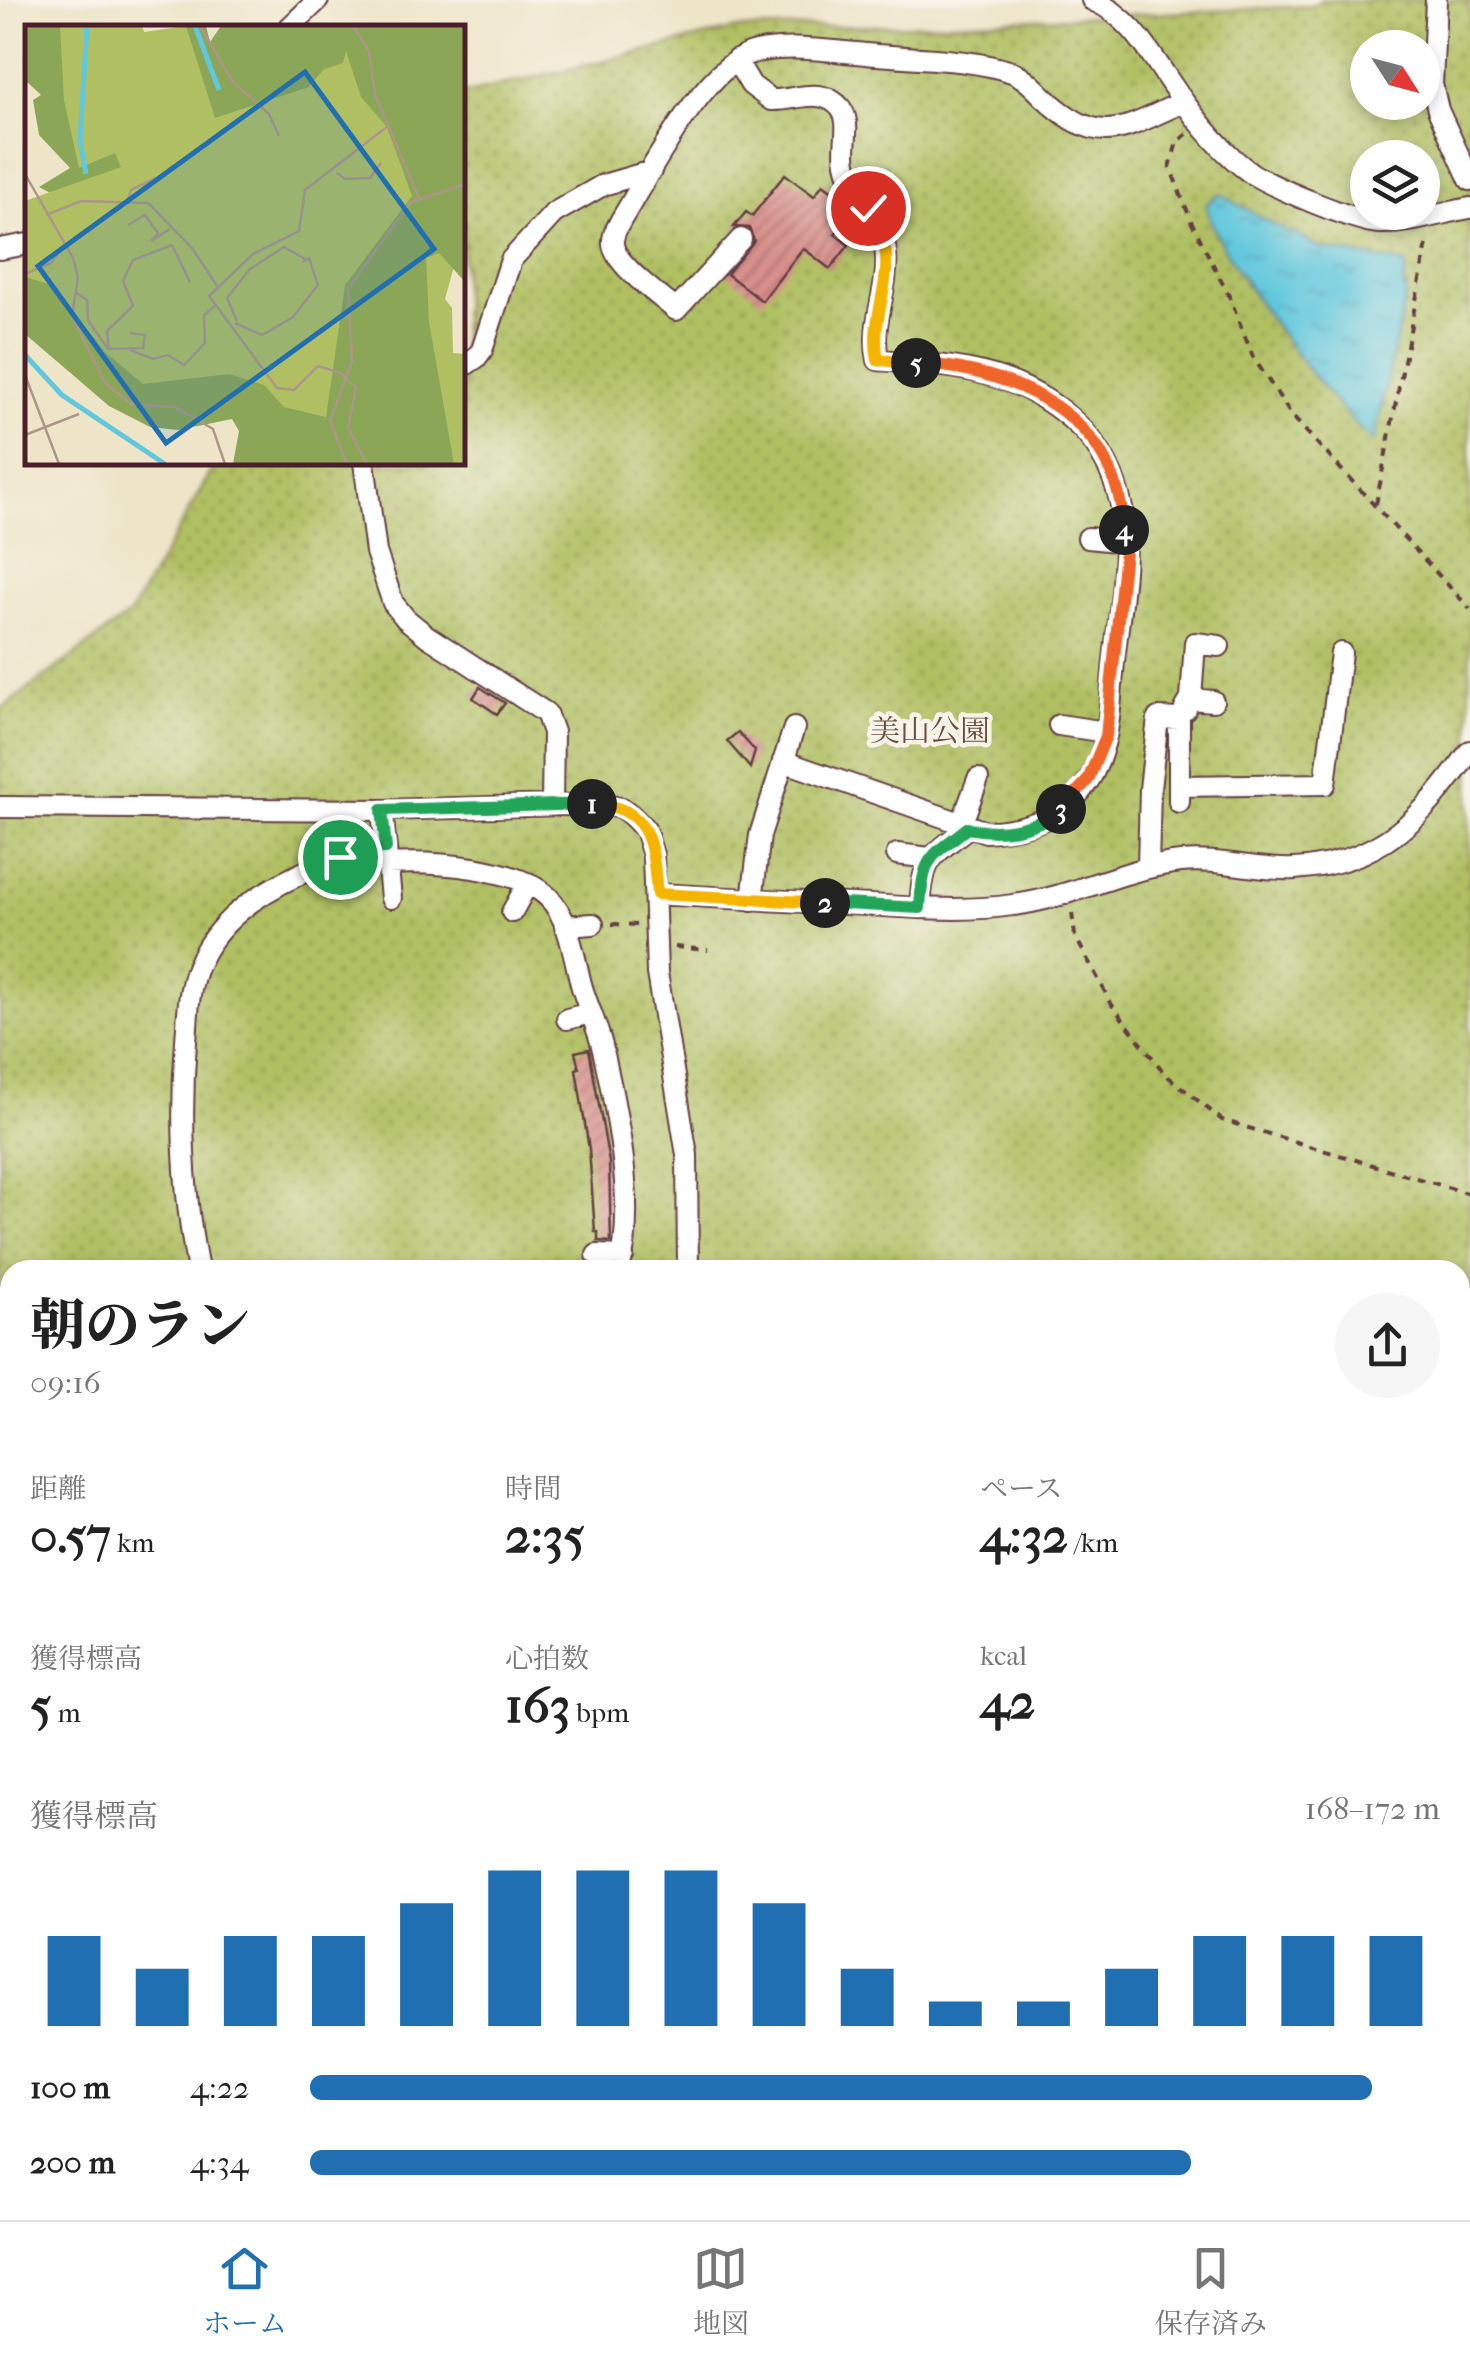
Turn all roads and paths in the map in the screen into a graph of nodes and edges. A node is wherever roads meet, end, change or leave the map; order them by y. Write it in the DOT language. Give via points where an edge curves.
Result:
graph roads {
  1 [pos="318,0"];
  2 [pos="1092,0"];
  3 [pos="1436,0"];
  4 [pos="292,25"];
  5 [pos="736,60"];
  6 [pos="1183,102"];
  7 [pos="1191,130"];
  8 [pos="652,171"];
  9 [pos="1470,180"];
  10 [pos="1470,208"];
  11 [pos="741,239"];
  12 [pos="1428,239"];
  13 [pos="25,245"];
  14 [pos="0,249"];
  15 [pos="465,365"];
  16 [pos="364,465"];
  17 [pos="1376,504"];
  18 [pos="1088,538"];
  19 [pos="1126,542"];
  20 [pos="1470,609"];
  21 [pos="1219,646"];
  22 [pos="1340,654"];
  23 [pos="1191,698"];
  24 [pos="1213,702"];
  25 [pos="1179,720"];
  26 [pos="1059,725"];
  27 [pos="794,728"];
  28 [pos="1106,732"];
  29 [pos="1470,751"];
  30 [pos="783,761"];
  31 [pos="978,778"];
  32 [pos="552,805"];
  33 [pos="0,807"];
  34 [pos="382,810"];
  35 [pos="964,826"];
  36 [pos="897,854"];
  37 [pos="386,856"];
  38 [pos="930,858"];
  39 [pos="1148,867"];
  40 [pos="528,883"];
  41 [pos="657,894"];
  42 [pos="1068,894"];
  43 [pos="391,898"];
  44 [pos="752,900"];
  45 [pos="920,908"];
  46 [pos="512,912"];
  47 [pos="592,924"];
  48 [pos="644,925"];
  49 [pos="565,926"];
  50 [pos="674,947"];
  51 [pos="708,950"];
  52 [pos="590,1013"];
  53 [pos="567,1019"];
  54 [pos="1470,1192"];
  55 [pos="596,1255"];
  56 [pos="197,1260"];
  57 [pos="612,1260"];
  58 [pos="621,1260"];
  59 [pos="688,1260"];
  1 -- 4 [label="street"];
  2 -- 6 [label="street" via="1127,22"];
  3 -- 9 [label="street" via="1432,84"];
  5 -- 6 [label="street" via="758,51 818,50 978,64 1017,72 1092,132 1122,129"];
  5 -- 8 [label="street" via="703,92"];
  5 -- 19 [label="street" via="751,85 771,100 818,95 847,119 846,162 886,250 875,323 878,360 987,373 1052,404 1084,431 1111,471"];
  6 -- 10 [label="street" via="1252,173 1322,204 1375,223"];
  7 -- 17 [label="path" via="1177,142 1170,167 1253,357 1292,416"];
  8 -- 11 [label="street" via="620,220 613,249 676,310"];
  8 -- 15 [label="street" via="603,185 554,213 511,260 482,350"];
  12 -- 17 [label="path"];
  13 -- 14 [label="street"];
  16 -- 32 [label="street" via="376,552 393,603 427,636 546,713 553,732"];
  17 -- 20 [label="path"];
  18 -- 19 [label="street"];
  19 -- 28 [label="street"];
  21 -- 23 [label="street" via="1195,643"];
  22 -- 25 [label="street" via="1325,784 1179,794"];
  23 -- 24 [label="street"];
  23 -- 25 [label="street"];
  25 -- 39 [label="street" via="1158,718"];
  26 -- 28 [label="street"];
  27 -- 30 [label="street"];
  28 -- 35 [label="street" via="1088,780 1054,814 1012,830"];
  29 -- 39 [label="street" via="1434,802 1376,848 1295,869 1185,861"];
  30 -- 35 [label="street"];
  30 -- 44 [label="street" via="760,835"];
  31 -- 35 [label="street"];
  32 -- 34 [label="street"];
  32 -- 41 [label="street" via="612,806 631,815 650,841"];
  33 -- 34 [label="street"];
  34 -- 37 [label="street"];
  35 -- 38 [label="street"];
  36 -- 38 [label="street"];
  37 -- 40 [label="street"];
  37 -- 43 [label="street"];
  37 -- 56 [label="street" via="365,849 269,889 230,918 198,964 188,1015 182,1142"];
  38 -- 45 [label="street"];
  39 -- 42 [label="street"];
  40 -- 46 [label="street"];
  40 -- 49 [label="street" via="552,900"];
  41 -- 44 [label="street"];
  41 -- 59 [label="street" via="658,983 687,1155"];
  42 -- 45 [label="street" via="1013,906"];
  42 -- 54 [label="path" via="1075,936 1112,1004 1165,1074 1222,1120"];
  44 -- 45 [label="street"];
  47 -- 48 [label="path"];
  47 -- 49 [label="street"];
  49 -- 52 [label="street"];
  50 -- 51 [label="path"];
  52 -- 53 [label="street"];
  52 -- 58 [label="street" via="619,1142"];
  55 -- 57 [label="street"];
}
